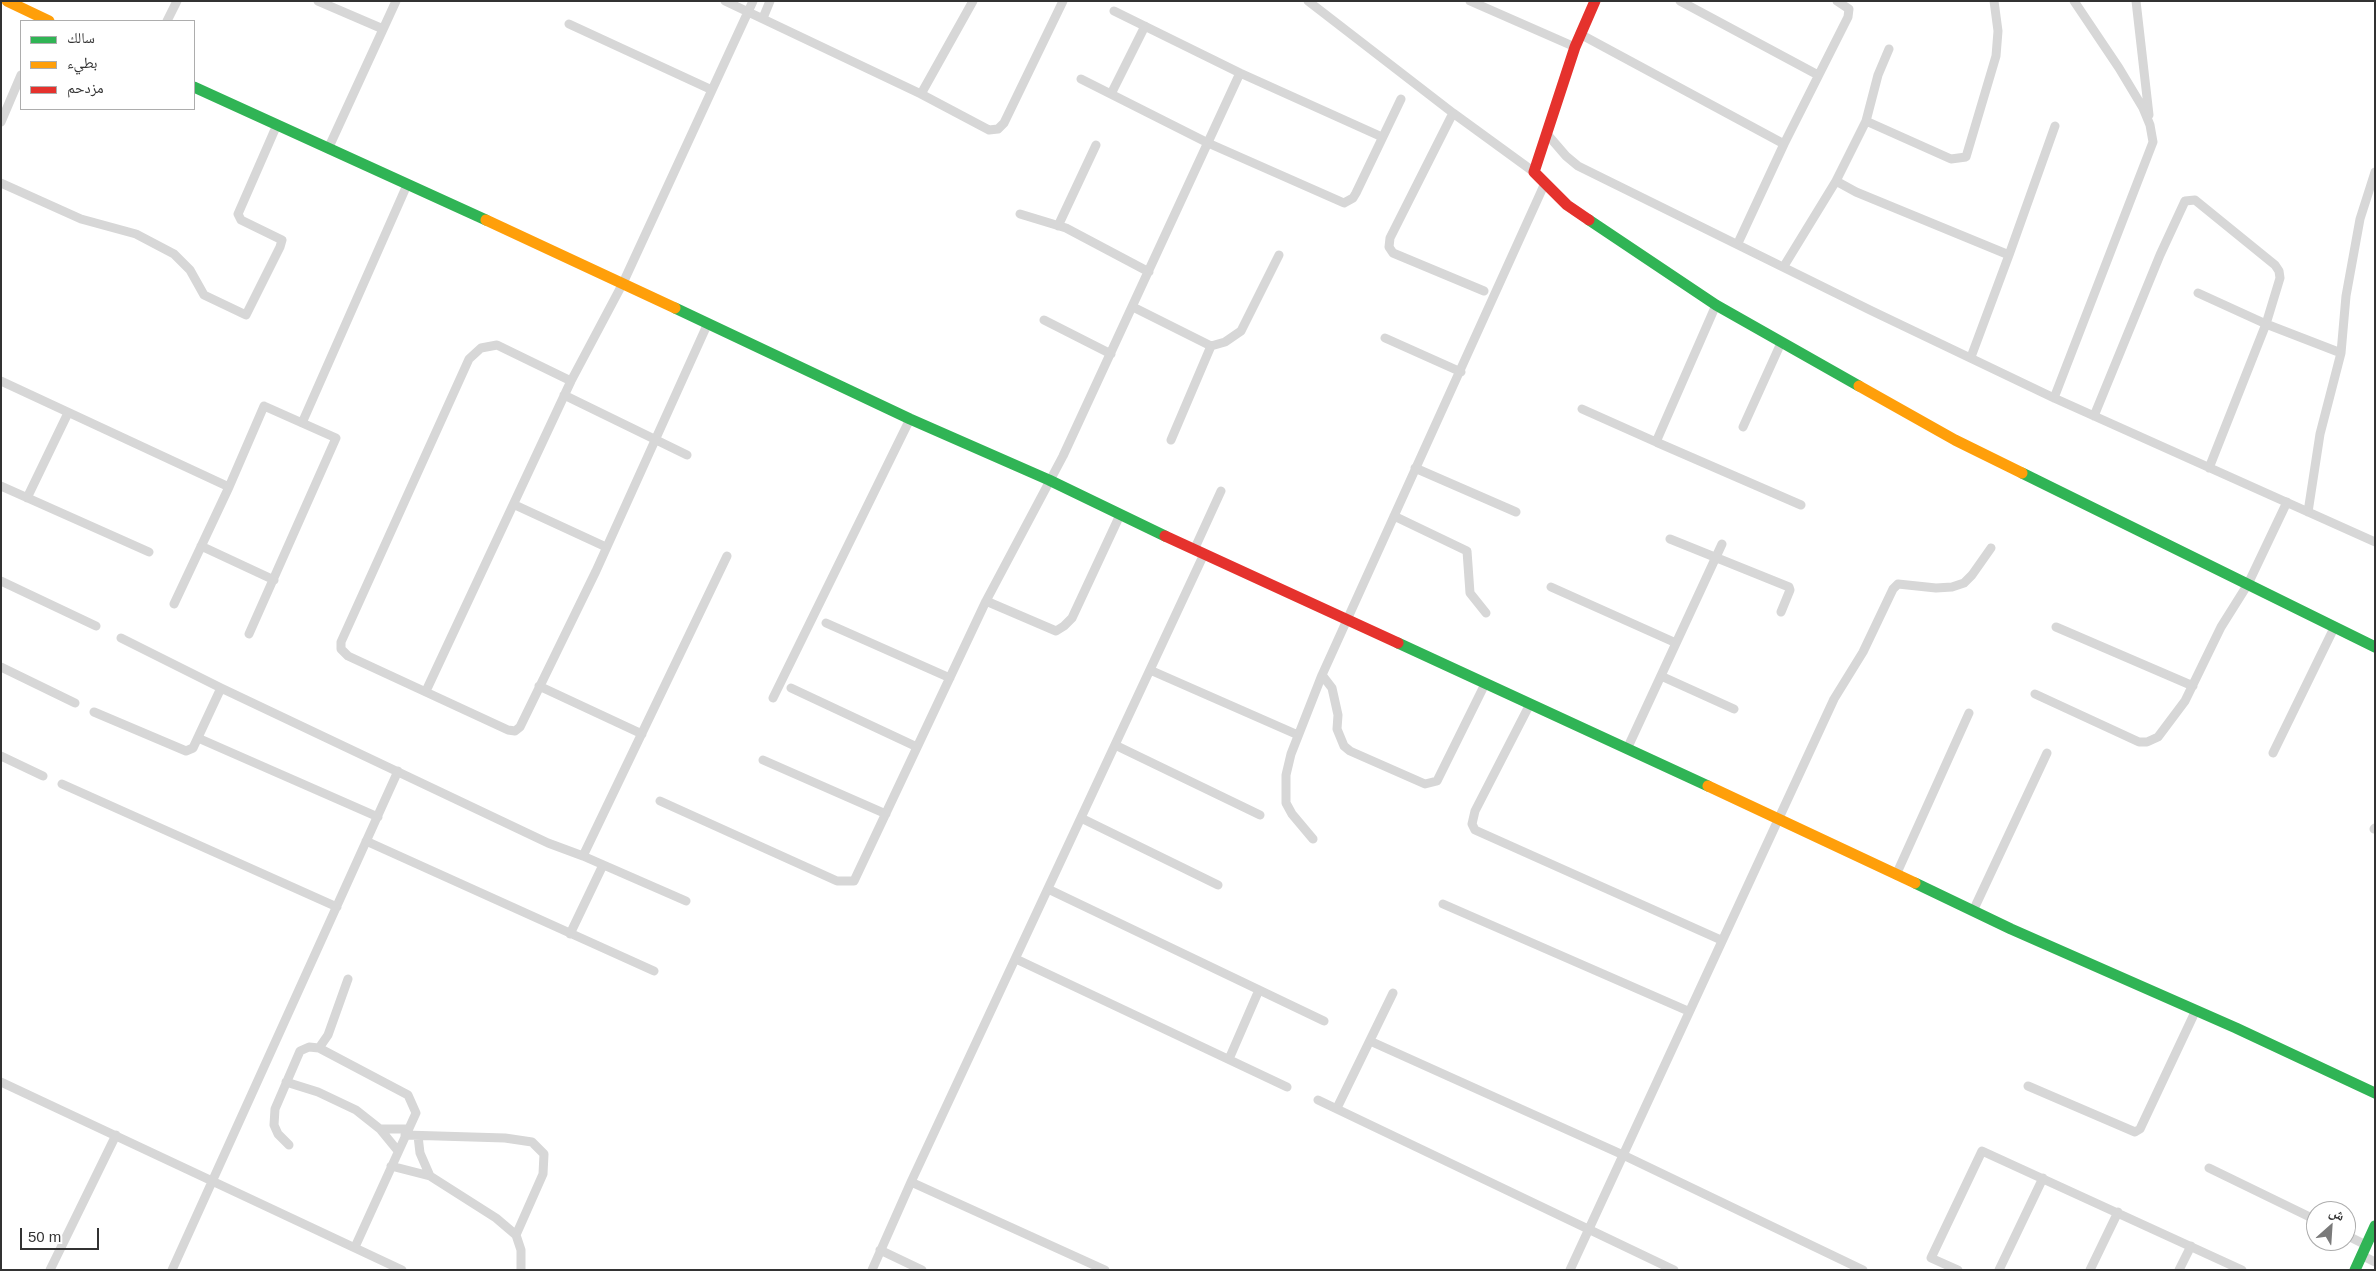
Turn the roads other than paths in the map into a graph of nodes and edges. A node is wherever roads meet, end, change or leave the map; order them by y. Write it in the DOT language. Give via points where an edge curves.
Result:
graph roads {
  1 [pos="7,1"];
  2 [pos="176,1"];
  3 [pos="318,1"];
  4 [pos="396,1"];
  5 [pos="725,1"];
  6 [pos="753,1"];
  7 [pos="770,1"];
  8 [pos="973,1"];
  9 [pos="1063,1"];
  10 [pos="1308,1"];
  11 [pos="1470,1"];
  12 [pos="1595,1"];
  13 [pos="1680,1"];
  14 [pos="1837,1"];
  15 [pos="1994,1"];
  16 [pos="2074,1"];
  17 [pos="2136,1"];
  18 [pos="1849,5"];
  19 [pos="1114,11"];
  20 [pos="748,12"];
  21 [pos="762,18"];
  22 [pos="44,20"];
  23 [pos="167,20"];
  24 [pos="569,24"];
  25 [pos="1145,26"];
  26 [pos="383,29"];
  27 [pos="1580,34"];
  28 [pos="1575,48"];
  29 [pos="1889,49"];
  30 [pos="1240,73"];
  31 [pos="1818,75"];
  32 [pos="20,78"];
  33 [pos="1081,79"];
  34 [pos="195,87"];
  35 [pos="712,90"];
  36 [pos="921,94"];
  37 [pos="1111,94"];
  38 [pos="1401,99"];
  39 [pos="1453,113"];
  40 [pos="1866,121"];
  41 [pos="1,122"];
  42 [pos="276,126"];
  43 [pos="2055,126"];
  44 [pos="1547,134"];
  45 [pos="1382,137"];
  46 [pos="2153,142"];
  47 [pos="1208,143"];
  48 [pos="1784,144"];
  49 [pos="1096,145"];
  50 [pos="328,149"];
  51 [pos="1534,172"];
  52 [pos="2375,172"];
  53 [pos="1836,181"];
  54 [pos="1,183"];
  55 [pos="1545,184"];
  56 [pos="407,186"];
  57 [pos="2370,201"];
  58 [pos="1020,214"];
  59 [pos="1058,226"];
  60 [pos="1738,243"];
  61 [pos="1279,255"];
  62 [pos="2008,255"];
  63 [pos="1784,266"];
  64 [pos="1149,272"];
  65 [pos="623,283"];
  66 [pos="1484,291"];
  67 [pos="2198,293"];
  68 [pos="1716,305"];
  69 [pos="1133,307"];
  70 [pos="1044,320"];
  71 [pos="708,323"];
  72 [pos="2266,324"];
  73 [pos="1386,338"];
  74 [pos="1781,343"];
  75 [pos="1211,346"];
  76 [pos="2341,353"];
  77 [pos="1111,354"];
  78 [pos="1971,357"];
  79 [pos="1461,372"];
  80 [pos="1,381"];
  81 [pos="571,381"];
  82 [pos="564,395"];
  83 [pos="2054,398"];
  84 [pos="1582,409"];
  85 [pos="68,413"];
  86 [pos="2094,416"];
  87 [pos="910,419"];
  88 [pos="302,423"];
  89 [pos="1743,426"];
  90 [pos="655,439"];
  91 [pos="1171,440"];
  92 [pos="1656,442"];
  93 [pos="687,455"];
  94 [pos="1415,468"];
  95 [pos="2209,468"];
  96 [pos="1049,480"];
  97 [pos="1,486"];
  98 [pos="229,487"];
  99 [pos="1222,491"];
  100 [pos="27,498"];
  101 [pos="2287,502"];
  102 [pos="515,505"];
  103 [pos="1801,505"];
  104 [pos="1516,512"];
  105 [pos="2308,512"];
  106 [pos="1120,515"];
  107 [pos="1394,516"];
  108 [pos="1670,539"];
  109 [pos="2375,542"];
  110 [pos="1722,544"];
  111 [pos="201,546"];
  112 [pos="606,547"];
  113 [pos="1992,548"];
  114 [pos="150,552"];
  115 [pos="1199,552"];
  116 [pos="727,556"];
  117 [pos="1716,557"];
  118 [pos="274,580"];
  119 [pos="1,581"];
  120 [pos="2248,584"];
  121 [pos="1550,587"];
  122 [pos="986,600"];
  123 [pos="174,604"];
  124 [pos="1781,612"];
  125 [pos="1486,613"];
  126 [pos="1346,620"];
  127 [pos="826,623"];
  128 [pos="96,626"];
  129 [pos="2056,627"];
  130 [pos="2334,628"];
  131 [pos="249,634"];
  132 [pos="121,638"];
  133 [pos="1676,643"];
  134 [pos="2375,648"];
  135 [pos="1,667"];
  136 [pos="1150,670"];
  137 [pos="1322,675"];
  138 [pos="1661,676"];
  139 [pos="950,678"];
  140 [pos="1485,684"];
  141 [pos="539,686"];
  142 [pos="2192,686"];
  143 [pos="221,688"];
  144 [pos="791,688"];
  145 [pos="426,691"];
  146 [pos="2035,694"];
  147 [pos="773,698"];
  148 [pos="75,703"];
  149 [pos="1530,704"];
  150 [pos="1734,709"];
  151 [pos="94,712"];
  152 [pos="1968,713"];
  153 [pos="642,734"];
  154 [pos="1298,736"];
  155 [pos="198,738"];
  156 [pos="1115,745"];
  157 [pos="917,747"];
  158 [pos="1627,749"];
  159 [pos="2047,753"];
  160 [pos="2273,753"];
  161 [pos="1,756"];
  162 [pos="763,760"];
  163 [pos="398,771"];
  164 [pos="43,776"];
  165 [pos="62,784"];
  166 [pos="660,801"];
  167 [pos="886,814"];
  168 [pos="1260,815"];
  169 [pos="378,817"];
  170 [pos="1081,818"];
  171 [pos="1778,818"];
  172 [pos="1313,839"];
  173 [pos="366,841"];
  174 [pos="583,856"];
  175 [pos="603,865"];
  176 [pos="1896,875"];
  177 [pos="1218,885"];
  178 [pos="1048,889"];
  179 [pos="686,901"];
  180 [pos="1443,904"];
  181 [pos="337,907"];
  182 [pos="1973,911"];
  183 [pos="570,934"];
  184 [pos="1721,940"];
  185 [pos="1016,959"];
  186 [pos="654,972"];
  187 [pos="348,979"];
  188 [pos="1259,990"];
  189 [pos="1392,993"];
  190 [pos="2196,1010"];
  191 [pos="1688,1011"];
  192 [pos="1324,1021"];
  193 [pos="1370,1041"];
  194 [pos="319,1048"];
  195 [pos="1229,1059"];
  196 [pos="1,1082"];
  197 [pos="286,1082"];
  198 [pos="2028,1086"];
  199 [pos="1286,1087"];
  200 [pos="2375,1093"];
  201 [pos="1318,1100"];
  202 [pos="1337,1108"];
  203 [pos="380,1129"];
  204 [pos="407,1132"];
  205 [pos="116,1135"];
  206 [pos="418,1136"];
  207 [pos="289,1145"];
  208 [pos="398,1152"];
  209 [pos="1622,1154"];
  210 [pos="391,1166"];
  211 [pos="2209,1168"];
  212 [pos="430,1176"];
  213 [pos="2043,1178"];
  214 [pos="214,1181"];
  215 [pos="910,1182"];
  216 [pos="2118,1212"];
  217 [pos="2306,1215"];
  218 [pos="2375,1226"];
  219 [pos="1588,1229"];
  220 [pos="516,1236"];
  221 [pos="2356,1243"];
  222 [pos="2191,1246"];
  223 [pos="355,1248"];
  224 [pos="880,1250"];
  225 [pos="2364,1250"];
  226 [pos="2375,1262"];
  227 [pos="50,1270"];
  228 [pos="172,1270"];
  229 [pos="402,1270"];
  230 [pos="521,1270"];
  231 [pos="872,1270"];
  232 [pos="922,1270"];
  233 [pos="1105,1270"];
  234 [pos="1570,1270"];
  235 [pos="1674,1270"];
  236 [pos="1863,1270"];
  237 [pos="1958,1270"];
  238 [pos="1999,1270"];
  239 [pos="2090,1270"];
  240 [pos="2179,1270"];
  241 [pos="2242,1270"];
  242 [pos="2355,1270"];
  1 -- 22 [label="street"];
  2 -- 23 [label="street"];
  3 -- 26 [label="street"];
  4 -- 26 [label="street"];
  5 -- 20 [label="street"];
  6 -- 20 [label="street"];
  7 -- 21 [label="street"];
  8 -- 36 [label="street"];
  9 -- 36 [label="street" via="1004,123 998,129 989,130"];
  10 -- 39 [label="street"];
  11 -- 28 [label="street"];
  12 -- 27 [label="street"];
  13 -- 31 [label="street"];
  14 -- 18 [label="street"];
  15 -- 40 [label="street" via="1998,31 1996,56 1966,157 1951,159"];
  16 -- 46 [label="street" via="2143,108"];
  17 -- 46 [label="street"];
  18 -- 31 [label="street" via="1848,17"];
  19 -- 25 [label="street"];
  20 -- 21 [label="street"];
  20 -- 35 [label="street"];
  21 -- 36 [label="street"];
  24 -- 35 [label="street"];
  25 -- 30 [label="street"];
  25 -- 37 [label="street"];
  26 -- 50 [label="street"];
  27 -- 28 [label="street"];
  27 -- 48 [label="street"];
  28 -- 44 [label="street"];
  29 -- 40 [label="street" via="1878,75"];
  30 -- 45 [label="street"];
  30 -- 47 [label="street"];
  31 -- 48 [label="street"];
  32 -- 41 [label="street"];
  33 -- 37 [label="street"];
  34 -- 42 [label="street"];
  35 -- 65 [label="street"];
  37 -- 47 [label="street"];
  38 -- 45 [label="street"];
  39 -- 51 [label="street"];
  39 -- 66 [label="street" via="1390,238 1389,247 1393,253"];
  40 -- 53 [label="street"];
  42 -- 50 [label="street"];
  42 -- 54 [label="street" via="238,214 241,220 282,240 246,315 204,295 190,270 174,254 136,234 81,219"];
  43 -- 62 [label="street"];
  44 -- 51 [label="street"];
  44 -- 60 [label="street" via="1578,166"];
  45 -- 47 [label="street" via="1356,194 1344,203"];
  46 -- 83 [label="street"];
  47 -- 64 [label="street"];
  48 -- 60 [label="street"];
  49 -- 59 [label="street"];
  50 -- 56 [label="street"];
  51 -- 55 [label="street"];
  52 -- 57 [label="street"];
  53 -- 62 [label="street"];
  53 -- 63 [label="street"];
  55 -- 68 [label="street" via="1567,205"];
  55 -- 79 [label="street"];
  56 -- 65 [label="street"];
  56 -- 88 [label="street"];
  57 -- 76 [label="street" via="2360,219 2346,296"];
  58 -- 59 [label="street"];
  59 -- 64 [label="street"];
  60 -- 63 [label="street"];
  61 -- 75 [label="street" via="1241,331 1225,342"];
  62 -- 78 [label="street"];
  63 -- 78 [label="street"];
  64 -- 69 [label="street"];
  65 -- 71 [label="street"];
  65 -- 81 [label="street"];
  67 -- 72 [label="street"];
  68 -- 74 [label="street"];
  68 -- 92 [label="street"];
  69 -- 75 [label="street"];
  69 -- 77 [label="street"];
  70 -- 77 [label="street"];
  71 -- 87 [label="street"];
  71 -- 90 [label="street"];
  72 -- 76 [label="street"];
  72 -- 86 [label="street" via="2280,278 2279,271 2195,200 2185,201"];
  72 -- 95 [label="street"];
  73 -- 79 [label="street"];
  74 -- 89 [label="street"];
  74 -- 120 [label="street" via="1955,440"];
  75 -- 91 [label="street"];
  76 -- 105 [label="street" via="2320,434"];
  77 -- 96 [label="street"];
  78 -- 83 [label="street"];
  79 -- 94 [label="street"];
  80 -- 85 [label="street"];
  81 -- 82 [label="street"];
  81 -- 145 [label="street" via="497,345 482,348 469,359 341,642 341,649 348,656"];
  82 -- 90 [label="street"];
  82 -- 102 [label="street"];
  83 -- 86 [label="street"];
  84 -- 92 [label="street"];
  85 -- 98 [label="street"];
  85 -- 100 [label="street"];
  86 -- 95 [label="street"];
  87 -- 96 [label="street"];
  87 -- 147 [label="street"];
  88 -- 98 [label="street" via="264,406"];
  88 -- 118 [label="street" via="336,438"];
  90 -- 93 [label="street"];
  90 -- 112 [label="street"];
  92 -- 103 [label="street"];
  94 -- 104 [label="street"];
  94 -- 107 [label="street"];
  95 -- 101 [label="street"];
  96 -- 106 [label="street"];
  96 -- 122 [label="street"];
  97 -- 100 [label="street"];
  98 -- 111 [label="street"];
  99 -- 115 [label="street"];
  100 -- 114 [label="street"];
  101 -- 105 [label="street"];
  101 -- 120 [label="street"];
  102 -- 112 [label="street"];
  102 -- 145 [label="street"];
  105 -- 109 [label="street"];
  106 -- 115 [label="street"];
  106 -- 122 [label="street" via="1072,618 1064,626 1056,631"];
  107 -- 125 [label="street" via="1467,551 1470,593"];
  107 -- 126 [label="street"];
  108 -- 117 [label="street"];
  110 -- 117 [label="street"];
  111 -- 118 [label="street"];
  111 -- 123 [label="street"];
  112 -- 141 [label="street"];
  113 -- 171 [label="street" via="1972,576 1952,588 1898,584 1893,589 1863,652 1834,699"];
  115 -- 126 [label="street"];
  115 -- 136 [label="street"];
  116 -- 153 [label="street"];
  117 -- 124 [label="street" via="1790,587"];
  117 -- 133 [label="street"];
  118 -- 131 [label="street"];
  119 -- 128 [label="street"];
  120 -- 130 [label="street"];
  120 -- 142 [label="street" via="2221,627"];
  121 -- 133 [label="street"];
  122 -- 139 [label="street"];
  126 -- 137 [label="street"];
  126 -- 140 [label="street"];
  127 -- 139 [label="street"];
  129 -- 142 [label="street"];
  130 -- 134 [label="street"];
  130 -- 160 [label="street"];
  132 -- 143 [label="street"];
  133 -- 138 [label="street"];
  135 -- 148 [label="street"];
  136 -- 154 [label="street"];
  136 -- 156 [label="street"];
  137 -- 140 [label="street" via="1332,688 1338,715 1337,730 1344,746 1425,784 1438,780"];
  137 -- 154 [label="street"];
  138 -- 150 [label="street"];
  138 -- 158 [label="street"];
  139 -- 157 [label="street"];
  140 -- 149 [label="street"];
  141 -- 145 [label="street" via="520,727 515,731"];
  141 -- 153 [label="street"];
  142 -- 146 [label="street" via="2169,725 2158,737 2147,742 2129,738"];
  143 -- 155 [label="street"];
  143 -- 163 [label="street"];
  144 -- 157 [label="street"];
  149 -- 158 [label="street"];
  149 -- 184 [label="street" via="1475,811 1472,824 1475,830"];
  151 -- 155 [label="street" via="186,751 193,748"];
  152 -- 176 [label="street"];
  153 -- 174 [label="street"];
  154 -- 172 [label="street" via="1286,775 1286,803"];
  155 -- 169 [label="street"];
  156 -- 168 [label="street"];
  156 -- 170 [label="street"];
  157 -- 167 [label="street"];
  158 -- 171 [label="street"];
  159 -- 182 [label="street"];
  161 -- 164 [label="street"];
  162 -- 167 [label="street"];
  163 -- 169 [label="street"];
  163 -- 174 [label="street" via="548,843"];
  165 -- 181 [label="street"];
  166 -- 167 [label="street" via="837,881 846,882 854,881"];
  169 -- 173 [label="street"];
  170 -- 177 [label="street"];
  170 -- 178 [label="street"];
  171 -- 176 [label="street"];
  171 -- 184 [label="street"];
  173 -- 181 [label="street"];
  173 -- 183 [label="street"];
  174 -- 175 [label="street"];
  175 -- 179 [label="street"];
  175 -- 183 [label="street"];
  176 -- 182 [label="street"];
  178 -- 185 [label="street"];
  178 -- 188 [label="street"];
  180 -- 191 [label="street"];
  181 -- 214 [label="street"];
  182 -- 190 [label="street"];
  183 -- 186 [label="street"];
  184 -- 191 [label="street"];
  185 -- 195 [label="street"];
  185 -- 215 [label="street"];
  187 -- 194 [label="street" via="328,1034"];
  188 -- 192 [label="street"];
  188 -- 195 [label="street"];
  189 -- 193 [label="street"];
  190 -- 198 [label="street" via="2140,1128 2135,1132"];
  190 -- 200 [label="street"];
  191 -- 209 [label="street"];
  193 -- 202 [label="street"];
  193 -- 209 [label="street"];
  194 -- 197 [label="street" via="300,1051"];
  194 -- 204 [label="street" via="408,1095 416,1113"];
  195 -- 199 [label="street"];
  196 -- 205 [label="street"];
  197 -- 203 [label="street" via="318,1092 356,1110"];
  197 -- 207 [label="street" via="274,1125"];
  201 -- 202 [label="street"];
  202 -- 219 [label="street"];
  203 -- 204 [label="street"];
  203 -- 208 [label="street"];
  204 -- 206 [label="street"];
  204 -- 208 [label="street"];
  205 -- 214 [label="street"];
  205 -- 227 [label="street"];
  206 -- 212 [label="street" via="420,1153"];
  206 -- 220 [label="street" via="505,1138 532,1142 544,1154 543,1174"];
  208 -- 210 [label="street"];
  209 -- 219 [label="street"];
  209 -- 236 [label="street"];
  210 -- 212 [label="street"];
  210 -- 223 [label="street"];
  211 -- 217 [label="street"];
  212 -- 220 [label="street" via="496,1218"];
  213 -- 216 [label="street"];
  213 -- 237 [label="street" via="1982,1151 1932,1258"];
  213 -- 238 [label="street"];
  214 -- 223 [label="street"];
  214 -- 228 [label="street"];
  215 -- 224 [label="street"];
  215 -- 233 [label="street"];
  216 -- 222 [label="street"];
  216 -- 239 [label="street"];
  218 -- 225 [label="street"];
  219 -- 234 [label="street"];
  219 -- 235 [label="street"];
  220 -- 230 [label="street" via="521,1250"];
  221 -- 225 [label="street"];
  222 -- 240 [label="street"];
  222 -- 241 [label="street"];
  223 -- 229 [label="street"];
  224 -- 231 [label="street"];
  224 -- 232 [label="street"];
  225 -- 226 [label="street"];
  225 -- 242 [label="street"];
}
